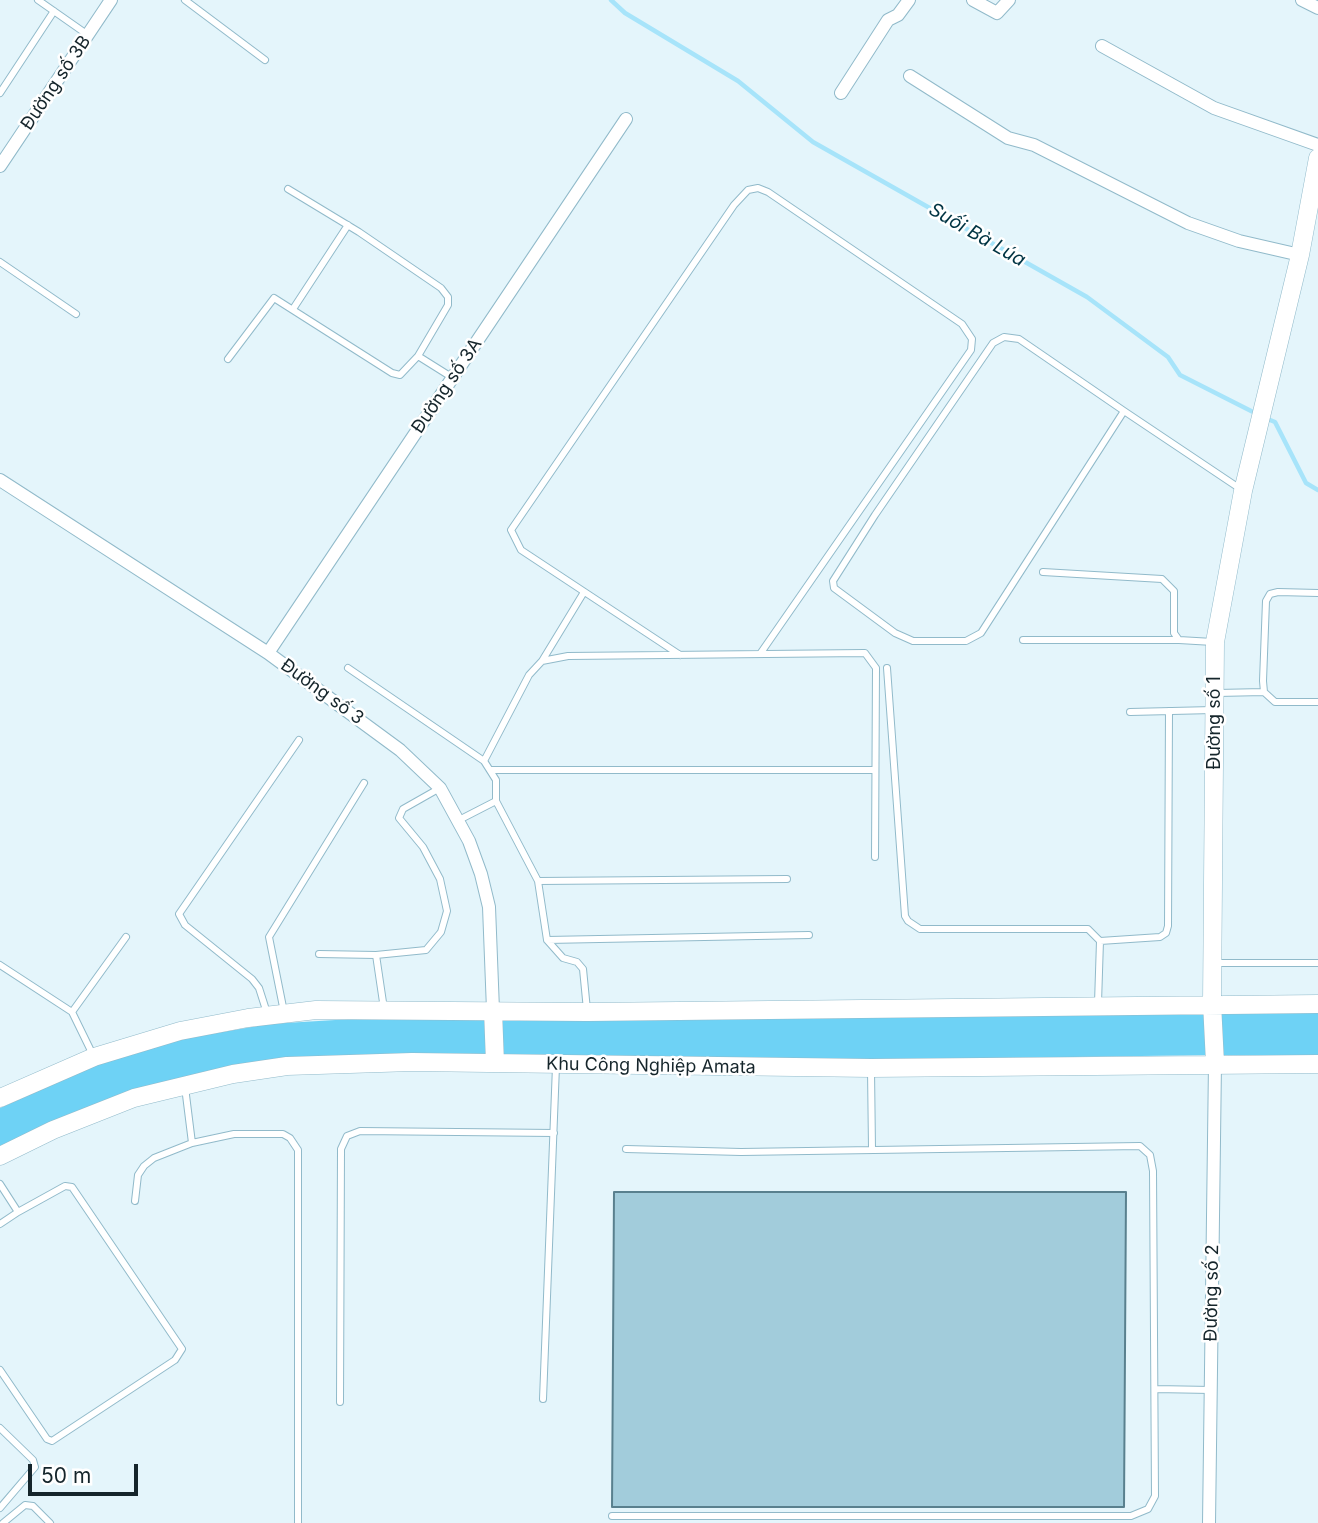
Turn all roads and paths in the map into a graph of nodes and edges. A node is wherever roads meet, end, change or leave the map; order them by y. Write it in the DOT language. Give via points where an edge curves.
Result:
graph roads {
  1 [pos="38,0"];
  2 [pos="111,0"];
  3 [pos="185,0"];
  4 [pos="909,0"];
  5 [pos="973,0"];
  6 [pos="1009,0"];
  7 [pos="1302,0"];
  8 [pos="1318,8"];
  9 [pos="54,11"];
  10 [pos="88,35"];
  11 [pos="1102,46"];
  12 [pos="265,60"];
  13 [pos="910,76"];
  14 [pos="0,93"];
  15 [pos="841,93"];
  16 [pos="626,119"];
  17 [pos="1318,145"];
  18 [pos="1318,160"];
  19 [pos="1,163"];
  20 [pos="288,189"];
  21 [pos="348,225"];
  22 [pos="1311,235"];
  23 [pos="1300,254"];
  24 [pos="0,262"];
  25 [pos="293,309"];
  26 [pos="76,314"];
  27 [pos="418,356"];
  28 [pos="229,359"];
  29 [pos="453,378"];
  30 [pos="1124,411"];
  31 [pos="0,480"];
  32 [pos="1243,491"];
  33 [pos="1043,572"];
  34 [pos="584,592"];
  35 [pos="1318,593"];
  36 [pos="1023,640"];
  37 [pos="1179,640"];
  38 [pos="1215,642"];
  39 [pos="268,653"];
  40 [pos="760,654"];
  41 [pos="680,655"];
  42 [pos="541,661"];
  43 [pos="348,668"];
  44 [pos="887,668"];
  45 [pos="1264,692"];
  46 [pos="1215,701"];
  47 [pos="1318,702"];
  48 [pos="1169,711"];
  49 [pos="1130,712"];
  50 [pos="299,740"];
  51 [pos="484,761"];
  52 [pos="490,770"];
  53 [pos="875,770"];
  54 [pos="364,783"];
  55 [pos="440,788"];
  56 [pos="496,801"];
  57 [pos="459,820"];
  58 [pos="875,857"];
  59 [pos="787,878"];
  60 [pos="538,881"];
  61 [pos="809,935"];
  62 [pos="126,937"];
  63 [pos="547,940"];
  64 [pos="1100,941"];
  65 [pos="319,954"];
  66 [pos="376,955"];
  67 [pos="1212,963"];
  68 [pos="1318,963"];
  69 [pos="0,965"];
  70 [pos="1212,1003"];
  71 [pos="1318,1004"];
  72 [pos="1098,1005"];
  73 [pos="384,1009"];
  74 [pos="493,1010"];
  75 [pos="72,1012"];
  76 [pos="587,1012"];
  77 [pos="276,1014"];
  78 [pos="94,1057"];
  79 [pos="495,1063"];
  80 [pos="1215,1063"];
  81 [pos="1318,1064"];
  82 [pos="556,1066"];
  83 [pos="871,1068"];
  84 [pos="185,1086"];
  85 [pos="0,1098"];
  86 [pos="554,1133"];
  87 [pos="192,1143"];
  88 [pos="626,1149"];
  89 [pos="872,1149"];
  90 [pos="0,1156"];
  91 [pos="0,1184"];
  92 [pos="135,1201"];
  93 [pos="18,1212"];
  94 [pos="0,1224"];
  95 [pos="0,1370"];
  96 [pos="1155,1389"];
  97 [pos="1210,1390"];
  98 [pos="543,1399"];
  99 [pos="340,1402"];
  100 [pos="0,1428"];
  101 [pos="0,1508"];
  102 [pos="612,1516"];
  103 [pos="3,1523"];
  104 [pos="50,1523"];
  105 [pos="298,1523"];
  106 [pos="1209,1523"];
  1 -- 9 [label="lane"];
  2 -- 10 [label="street, Đường số 3B"];
  3 -- 12 [label="lane"];
  4 -- 15 [label="street" via="888,20"];
  5 -- 6 [label="street" via="997,13"];
  7 -- 8 [label="street"];
  9 -- 10 [label="lane"];
  9 -- 14 [label="lane"];
  10 -- 19 [label="street, Đường số 3B"];
  11 -- 17 [label="street" via="1214,108"];
  13 -- 23 [label="street" via="1009,138 1034,145 1188,223 1239,241"];
  16 -- 29 [label="street, Đường số 3A"];
  18 -- 22 [label="street, Đường số 1"];
  20 -- 21 [label="lane"];
  21 -- 25 [label="lane"];
  21 -- 27 [label="lane" via="448,297 448,305"];
  22 -- 23 [label="street, Đường số 1"];
  23 -- 32 [label="street, Đường số 1"];
  24 -- 26 [label="lane"];
  25 -- 27 [label="lane" via="392,373 400,375"];
  25 -- 28 [label="lane" via="274,298"];
  27 -- 29 [label="lane"];
  29 -- 39 [label="street, Đường số 3A"];
  30 -- 30 [label="lane" via="981,633 966,640 913,640 895,633 834,588 832,581 993,343 1004,337 1019,339"];
  30 -- 32 [label="lane"];
  31 -- 39 [label="street, Đường số 3"];
  32 -- 38 [label="street, Đường số 1"];
  33 -- 37 [label="lane" via="1162,579 1174,591 1174,632"];
  34 -- 40 [label="lane" via="521,550 511,530 734,205 748,190 758,188 962,324 972,339 971,350"];
  34 -- 41 [label="lane"];
  34 -- 42 [label="lane"];
  35 -- 45 [label="lane" via="1278,592 1266,601"];
  36 -- 37 [label="lane"];
  37 -- 38 [label="lane"];
  38 -- 46 [label="street, Đường số 1"];
  39 -- 55 [label="street, Đường số 3" via="400,750"];
  40 -- 41 [label="lane"];
  40 -- 53 [label="lane" via="865,653 871,658 876,668"];
  41 -- 42 [label="lane" via="568,656"];
  42 -- 51 [label="lane"];
  43 -- 51 [label="lane"];
  44 -- 64 [label="lane" via="908,921 920,929 1088,929"];
  45 -- 46 [label="lane"];
  45 -- 47 [label="lane" via="1275,702"];
  46 -- 48 [label="lane"];
  46 -- 67 [label="street, Đường số 1"];
  48 -- 49 [label="lane"];
  48 -- 64 [label="lane" via="1166,933"];
  50 -- 77 [label="lane" via="179,914 185,925 252,979"];
  51 -- 52 [label="lane"];
  52 -- 53 [label="lane"];
  52 -- 56 [label="lane" via="498,792"];
  53 -- 58 [label="lane"];
  54 -- 77 [label="lane" via="269,937"];
  55 -- 57 [label="street, Đường số 3"];
  55 -- 66 [label="lane" via="402,809 399,818 423,847 440,879 447,911 441,932 426,950"];
  56 -- 57 [label="lane"];
  56 -- 60 [label="lane"];
  57 -- 74 [label="street, Đường số 3" via="489,907"];
  59 -- 60 [label="lane"];
  60 -- 63 [label="lane"];
  61 -- 63 [label="lane"];
  62 -- 75 [label="lane"];
  63 -- 76 [label="lane" via="563,958 583,969"];
  64 -- 72 [label="lane"];
  65 -- 66 [label="lane"];
  66 -- 73 [label="lane"];
  67 -- 68 [label="lane"];
  67 -- 70 [label="street, Đường số 1"];
  69 -- 75 [label="lane"];
  70 -- 71 [label="street"];
  70 -- 72 [label="street"];
  70 -- 80 [label="street, Đường số 1"];
  72 -- 76 [label="street"];
  73 -- 74 [label="street"];
  73 -- 77 [label="street"];
  74 -- 76 [label="street"];
  74 -- 79 [label="street"];
  75 -- 78 [label="lane"];
  77 -- 78 [label="street" via="180,1031"];
  78 -- 85 [label="street"];
  79 -- 82 [label="street, Khu Công Nghiệp Amata"];
  79 -- 84 [label="street, Khu Công Nghiệp Amata" via="287,1066"];
  80 -- 81 [label="street, Khu Công Nghiệp Amata"];
  80 -- 83 [label="street, Khu Công Nghiệp Amata"];
  80 -- 97 [label="street, Đường số 2"];
  82 -- 83 [label="street, Khu Công Nghiệp Amata"];
  82 -- 86 [label="lane"];
  83 -- 89 [label="lane"];
  84 -- 87 [label="lane"];
  84 -- 90 [label="street, Khu Công Nghiệp Amata" via="134,1098"];
  86 -- 98 [label="lane"];
  86 -- 99 [label="lane" via="360,1130 347,1136 341,1149"];
  87 -- 92 [label="lane" via="144,1166 138,1175"];
  87 -- 105 [label="lane" via="234,1134 283,1134 298,1150"];
  88 -- 89 [label="lane"];
  89 -- 96 [label="lane" via="1140,1146 1150,1154"];
  91 -- 93 [label="lane"];
  93 -- 94 [label="lane"];
  93 -- 95 [label="lane" via="72,1186 182,1349 175,1360 52,1441"];
  96 -- 97 [label="lane"];
  96 -- 102 [label="lane" via="1156,1496 1148,1509 1131,1516"];
  97 -- 106 [label="street, Đường số 2"];
  100 -- 101 [label="lane" via="33,1460 34,1467"];
  103 -- 104 [label="lane" via="25,1505 33,1506"];
}
